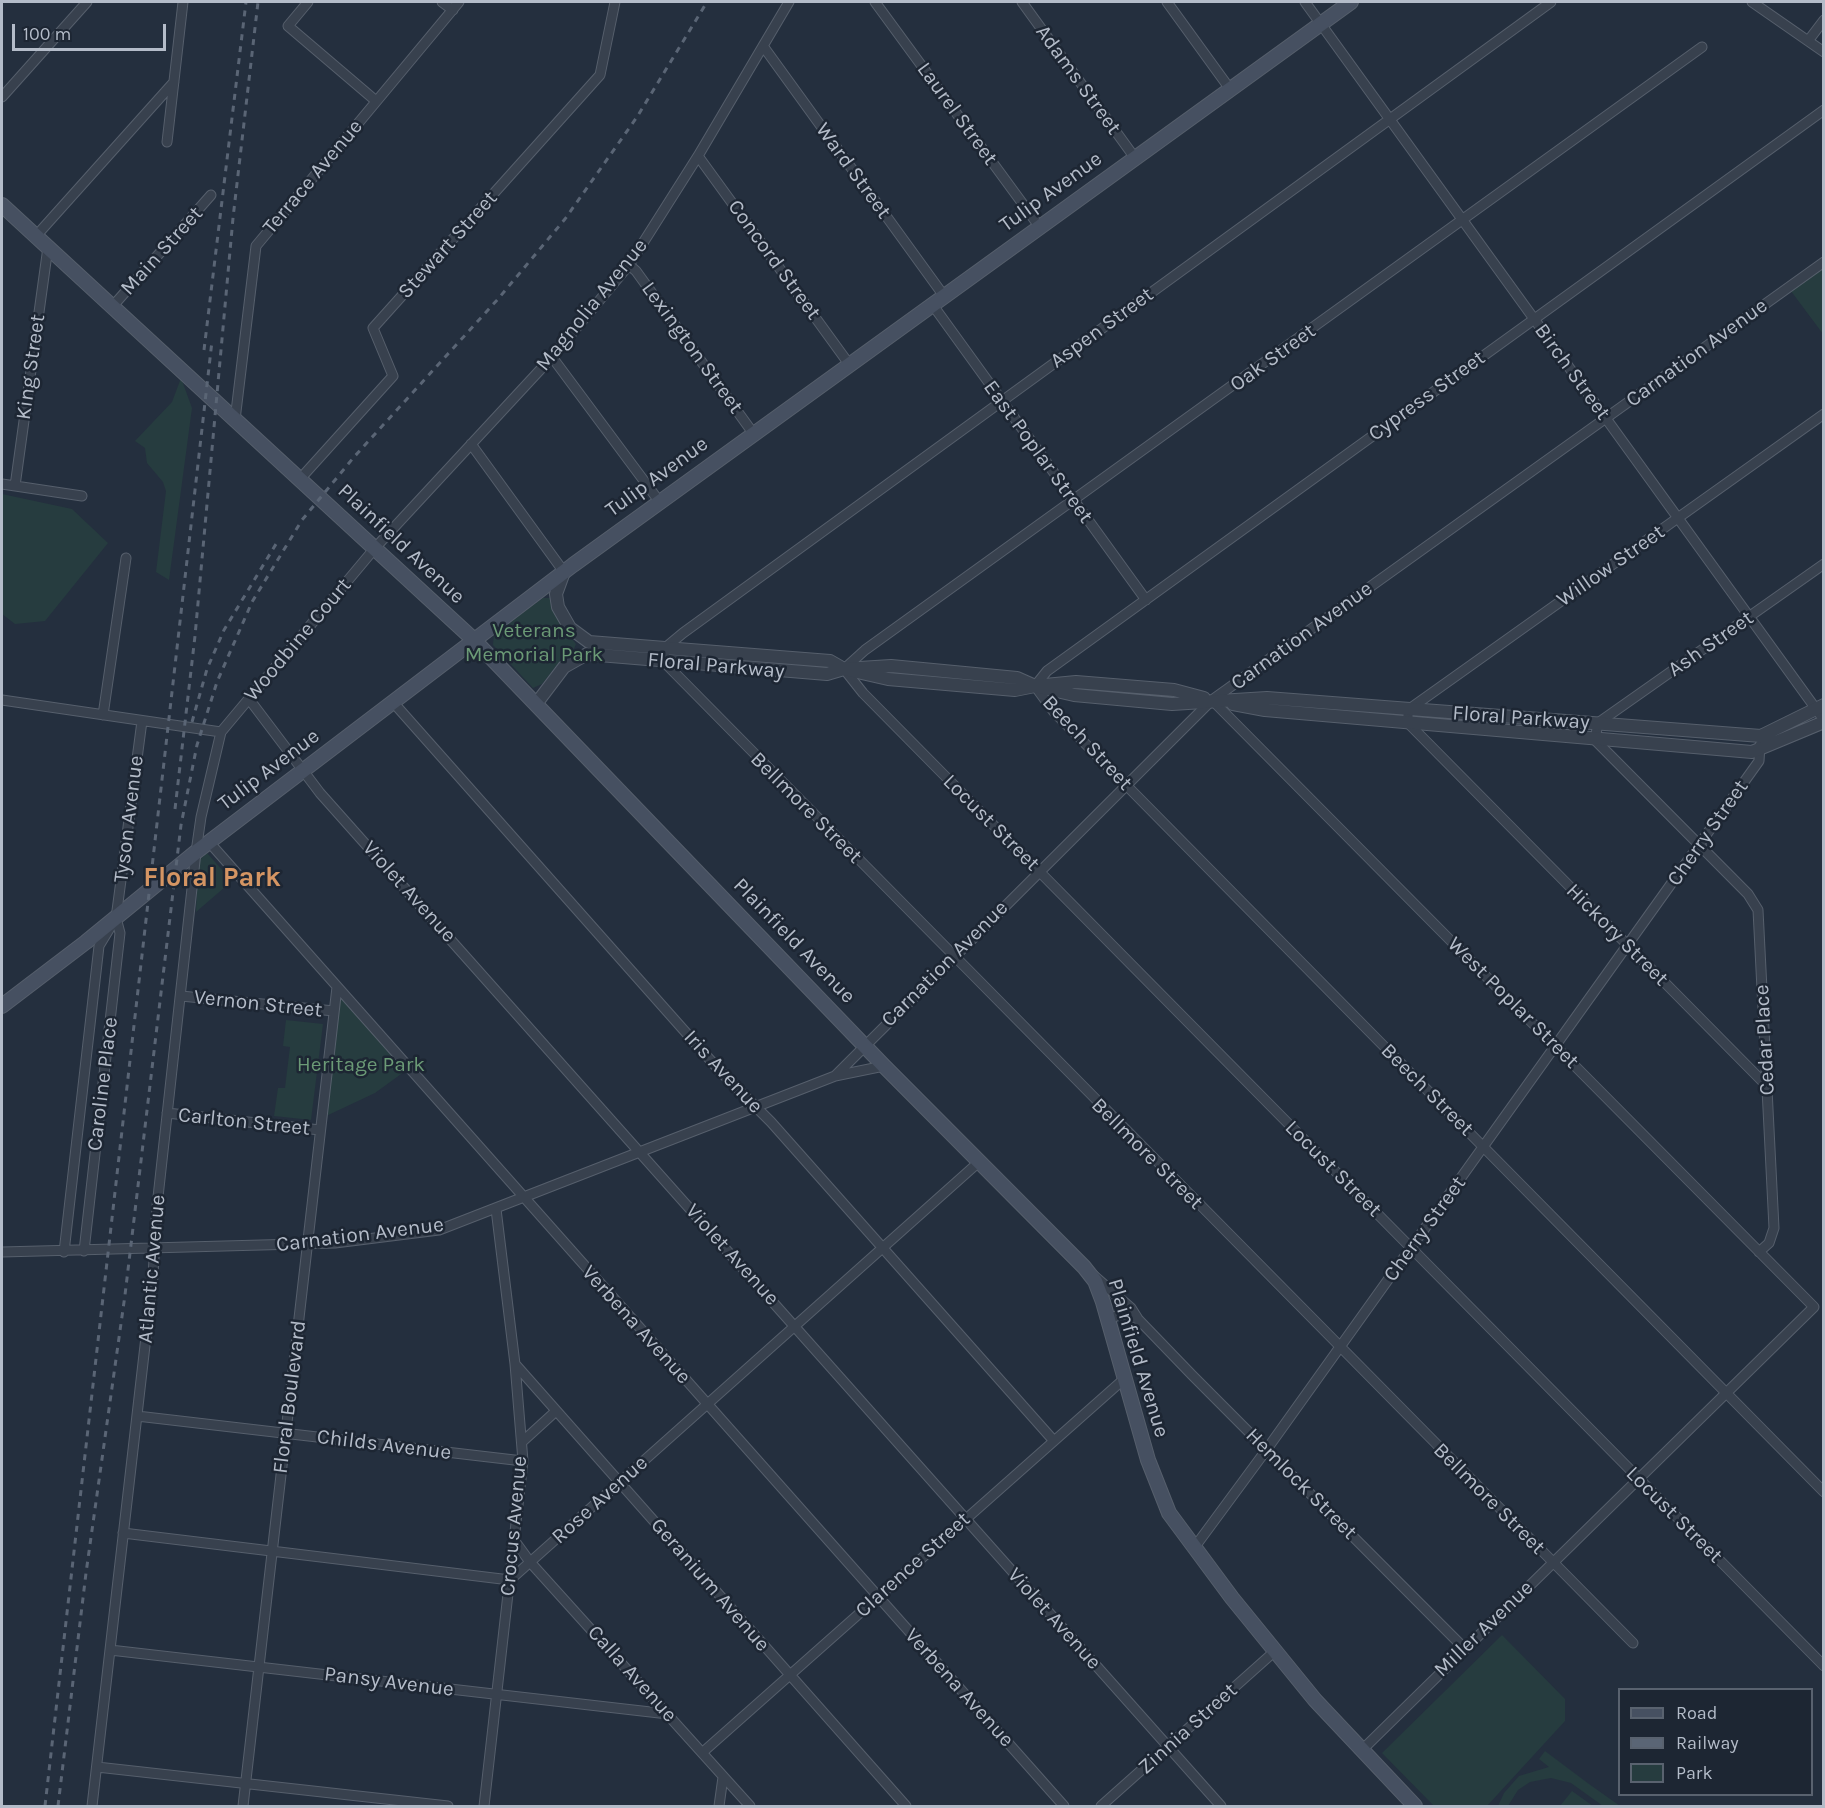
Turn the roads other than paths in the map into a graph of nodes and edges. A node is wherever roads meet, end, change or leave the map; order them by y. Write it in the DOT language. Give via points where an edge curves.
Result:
graph roads {
  1 [pos="87,2"];
  2 [pos="183,2"];
  3 [pos="308,2"];
  4 [pos="442,2"];
  5 [pos="459,2"];
  6 [pos="615,2"];
  7 [pos="789,2"];
  8 [pos="875,2"];
  9 [pos="1022,2"];
  10 [pos="1167,2"];
  11 [pos="1305,2"];
  12 [pos="1351,2"];
  13 [pos="1551,2"];
  14 [pos="1752,2"];
  15 [pos="453,10"];
  16 [pos="1824,20"];
  17 [pos="1321,24"];
  18 [pos="1808,41"];
  19 [pos="763,46"];
  20 [pos="1702,47"];
  21 [pos="1824,52"];
  22 [pos="174,82"];
  23 [pos="1230,89"];
  24 [pos="2,98"];
  25 [pos="376,101"];
  26 [pos="1824,110"];
  27 [pos="1389,118"];
  28 [pos="167,142"];
  29 [pos="698,156"];
  30 [pos="1135,158"];
  31 [pos="211,195"];
  32 [pos="2,205"];
  33 [pos="1463,221"];
  34 [pos="1039,226"];
  35 [pos="36,236"];
  36 [pos="48,247"];
  37 [pos="1824,262"];
  38 [pos="629,266"];
  39 [pos="938,300"];
  40 [pos="112,307"];
  41 [pos="1533,319"];
  42 [pos="552,357"];
  43 [pos="849,364"];
  44 [pos="1000,402"];
  45 [pos="1824,414"];
  46 [pos="1606,419"];
  47 [pos="235,420"];
  48 [pos="753,433"];
  49 [pos="471,444"];
  50 [pos="300,479"];
  51 [pos="2,484"];
  52 [pos="15,486"];
  53 [pos="82,496"];
  54 [pos="1074,500"];
  55 [pos="659,501"];
  56 [pos="1678,519"];
  57 [pos="375,548"];
  58 [pos="126,558"];
  59 [pos="1824,564"];
  60 [pos="564,572"];
  61 [pos="1146,600"];
  62 [pos="1749,617"];
  63 [pos="474,640"];
  64 [pos="588,648"];
  65 [pos="665,648"];
  66 [pos="764,656"];
  67 [pos="664,662"];
  68 [pos="844,669"];
  69 [pos="763,670"];
  70 [pos="954,672"];
  71 [pos="953,685"];
  72 [pos="1122,685"];
  73 [pos="1035,686"];
  74 [pos="249,699"];
  75 [pos="1120,699"];
  76 [pos="2,700"];
  77 [pos="1212,700"];
  78 [pos="392,701"];
  79 [pos="536,704"];
  80 [pos="1822,714"];
  81 [pos="103,715"];
  82 [pos="1408,716"];
  83 [pos="1519,717"];
  84 [pos="142,721"];
  85 [pos="1598,723"];
  86 [pos="221,732"];
  87 [pos="1518,732"];
  88 [pos="1761,736"];
  89 [pos="1595,740"];
  90 [pos="1760,755"];
  91 [pos="304,770"];
  92 [pos="1468,783"];
  93 [pos="1125,785"];
  94 [pos="209,842"];
  95 [pos="1700,845"];
  96 [pos="196,852"];
  97 [pos="1038,871"];
  98 [pos="116,918"];
  99 [pos="1628,946"];
  100 [pos="953,957"];
  101 [pos="337,987"];
  102 [pos="181,996"];
  103 [pos="2,1006"];
  104 [pos="334,1011"];
  105 [pos="865,1044"];
  106 [pos="1556,1047"];
  107 [pos="884,1066"];
  108 [pos="835,1076"];
  109 [pos="1767,1086"];
  110 [pos="754,1108"];
  111 [pos="168,1113"];
  112 [pos="321,1130"];
  113 [pos="1484,1147"];
  114 [pos="641,1153"];
  115 [pos="980,1161"];
  116 [pos="524,1199"];
  117 [pos="496,1209"];
  118 [pos="308,1244"];
  119 [pos="883,1248"];
  120 [pos="1412,1248"];
  121 [pos="154,1250"];
  122 [pos="64,1251"];
  123 [pos="84,1251"];
  124 [pos="2,1252"];
  125 [pos="1759,1252"];
  126 [pos="1084,1268"];
  127 [pos="1814,1307"];
  128 [pos="1108,1319"];
  129 [pos="1138,1319"];
  130 [pos="795,1326"];
  131 [pos="1340,1348"];
  132 [pos="515,1364"];
  133 [pos="1124,1379"];
  134 [pos="1726,1392"];
  135 [pos="707,1404"];
  136 [pos="556,1411"];
  137 [pos="137,1416"];
  138 [pos="286,1434"];
  139 [pos="1054,1441"];
  140 [pos="522,1442"];
  141 [pos="1267,1449"];
  142 [pos="523,1461"];
  143 [pos="1638,1478"];
  144 [pos="619,1482"];
  145 [pos="1824,1492"];
  146 [pos="965,1519"];
  147 [pos="123,1533"];
  148 [pos="514,1540"];
  149 [pos="1194,1548"];
  150 [pos="273,1550"];
  151 [pos="530,1562"];
  152 [pos="1552,1563"];
  153 [pos="510,1580"];
  154 [pos="878,1598"];
  155 [pos="1633,1643"];
  156 [pos="1464,1648"];
  157 [pos="110,1650"];
  158 [pos="1275,1651"];
  159 [pos="1824,1666"];
  160 [pos="259,1667"];
  161 [pos="789,1675"];
  162 [pos="497,1694"];
  163 [pos="668,1714"];
  164 [pos="1168,1747"];
  165 [pos="1362,1751"];
  166 [pos="703,1752"];
  167 [pos="97,1767"];
  168 [pos="723,1777"];
  169 [pos="246,1784"];
  170 [pos="92,1806"];
  171 [pos="243,1806"];
  172 [pos="448,1806"];
  173 [pos="484,1806"];
  174 [pos="719,1806"];
  175 [pos="750,1806"];
  176 [pos="906,1806"];
  177 [pos="1064,1806"];
  178 [pos="1101,1806"];
  179 [pos="1221,1806"];
  180 [pos="1415,1806"];
  1 -- 24 [label="street"];
  2 -- 22 [label="street"];
  3 -- 25 [label="street" via="288,26"];
  4 -- 15 [label="street"];
  5 -- 15 [label="street, Terrace Avenue"];
  6 -- 50 [label="street, Stewart Street" via="600,75 373,328 393,376"];
  7 -- 19 [label="street, Magnolia Avenue"];
  8 -- 34 [label="street, Laurel Street"];
  9 -- 30 [label="street, Adams Street"];
  10 -- 23 [label="street"];
  11 -- 17 [label="street, Birch Street"];
  12 -- 17 [label="main road, Tulip Avenue"];
  13 -- 27 [label="street, Aspen Street"];
  14 -- 18 [label="street"];
  15 -- 25 [label="street, Terrace Avenue"];
  16 -- 18 [label="street"];
  17 -- 23 [label="main road, Tulip Avenue"];
  17 -- 27 [label="street, Birch Street"];
  18 -- 21 [label="street"];
  19 -- 29 [label="street, Magnolia Avenue"];
  19 -- 39 [label="street, Ward Street"];
  20 -- 33 [label="street, Oak Street"];
  22 -- 28 [label="street"];
  22 -- 35 [label="street"];
  23 -- 30 [label="main road, Tulip Avenue"];
  25 -- 47 [label="street, Terrace Avenue" via="256,246"];
  26 -- 41 [label="street, Cypress Street"];
  27 -- 33 [label="street, Birch Street"];
  27 -- 44 [label="street, Aspen Street"];
  29 -- 38 [label="street, Magnolia Avenue"];
  29 -- 43 [label="street, Concord Street"];
  30 -- 34 [label="main road, Tulip Avenue"];
  31 -- 40 [label="street, Main Street"];
  32 -- 35 [label="main road, Plainfield Avenue"];
  33 -- 41 [label="street, Birch Street"];
  33 -- 54 [label="street, Oak Street"];
  34 -- 39 [label="main road, Tulip Avenue"];
  35 -- 36 [label="main road, Plainfield Avenue"];
  36 -- 40 [label="main road, Plainfield Avenue"];
  36 -- 52 [label="street, King Street"];
  37 -- 46 [label="street, Carnation Avenue"];
  38 -- 42 [label="street, Magnolia Avenue"];
  38 -- 48 [label="street, Lexington Street"];
  39 -- 43 [label="main road, Tulip Avenue"];
  39 -- 44 [label="street, East Poplar Street"];
  40 -- 47 [label="main road, Plainfield Avenue"];
  41 -- 46 [label="street, Birch Street"];
  41 -- 61 [label="street, Cypress Street"];
  42 -- 49 [label="street, Magnolia Avenue"];
  42 -- 55 [label="street"];
  43 -- 48 [label="main road, Tulip Avenue"];
  44 -- 54 [label="street, East Poplar Street"];
  44 -- 65 [label="street, Aspen Street"];
  45 -- 56 [label="street, Willow Street"];
  46 -- 56 [label="street, Birch Street"];
  46 -- 77 [label="street, Carnation Avenue"];
  47 -- 50 [label="main road, Plainfield Avenue"];
  48 -- 55 [label="main road, Tulip Avenue"];
  49 -- 57 [label="street, Magnolia Avenue"];
  49 -- 60 [label="street"];
  50 -- 57 [label="main road, Plainfield Avenue"];
  51 -- 52 [label="street"];
  52 -- 53 [label="street"];
  54 -- 61 [label="street, East Poplar Street"];
  54 -- 68 [label="street, Oak Street"];
  55 -- 60 [label="main road, Tulip Avenue"];
  56 -- 62 [label="street, Birch Street"];
  56 -- 82 [label="street, Willow Street"];
  57 -- 63 [label="main road, Plainfield Avenue"];
  57 -- 74 [label="street, Woodbine Court"];
  58 -- 81 [label="street"];
  59 -- 62 [label="street, Ash Street"];
  60 -- 63 [label="main road, Tulip Avenue"];
  60 -- 64 [label="street" via="556,594 558,607"];
  61 -- 73 [label="street, Cypress Street" via="1047,671"];
  62 -- 80 [label="street, Birch Street"];
  62 -- 85 [label="street, Ash Street"];
  63 -- 78 [label="main road, Tulip Avenue"];
  63 -- 79 [label="main road, Plainfield Avenue"];
  64 -- 65 [label="street, Floral Parkway"];
  64 -- 67 [label="street, Floral Parkway"];
  64 -- 79 [label="street" via="564,667"];
  65 -- 66 [label="street, Floral Parkway"];
  65 -- 67 [label="street"];
  66 -- 68 [label="street, Floral Parkway" via="830,661"];
  66 -- 69 [label="street"];
  67 -- 69 [label="street, Floral Parkway"];
  67 -- 100 [label="street, Bellmore Street"];
  68 -- 69 [label="street, Floral Parkway" via="827,674"];
  68 -- 70 [label="street, Floral Parkway" via="891,666"];
  68 -- 71 [label="street, Floral Parkway" via="888,680"];
  68 -- 97 [label="street, Locust Street"];
  70 -- 71 [label="street"];
  70 -- 73 [label="street, Floral Parkway" via="1017,678"];
  71 -- 73 [label="street, Floral Parkway" via="1015,690"];
  72 -- 73 [label="street, Floral Parkway" via="1076,682"];
  72 -- 75 [label="street"];
  72 -- 77 [label="street, Floral Parkway" via="1174,690"];
  73 -- 75 [label="street, Floral Parkway" via="1074,695"];
  73 -- 93 [label="street, Beech Street" via="1054,712"];
  74 -- 86 [label="street, Woodbine Court"];
  74 -- 91 [label="street, Violet Avenue"];
  75 -- 77 [label="street, Floral Parkway" via="1172,704"];
  76 -- 81 [label="street"];
  77 -- 82 [label="street, Floral Parkway" via="1265,710"];
  77 -- 93 [label="street, Carnation Avenue"];
  77 -- 106 [label="street, West Poplar Street"];
  78 -- 91 [label="main road, Tulip Avenue"];
  78 -- 110 [label="street, Iris Avenue"];
  79 -- 105 [label="main road, Plainfield Avenue"];
  80 -- 88 [label="street, Floral Parkway"];
  80 -- 90 [label="street, Floral Parkway"];
  81 -- 84 [label="street"];
  82 -- 83 [label="street, Floral Parkway"];
  82 -- 87 [label="street, Floral Parkway"];
  82 -- 92 [label="street, Floral Parkway"];
  83 -- 85 [label="street, Floral Parkway"];
  83 -- 87 [label="street"];
  84 -- 86 [label="street"];
  84 -- 98 [label="street, Tyson Avenue"];
  85 -- 88 [label="street, Floral Parkway"];
  85 -- 89 [label="street"];
  86 -- 96 [label="street, Atlantic Avenue"];
  87 -- 89 [label="street, Floral Parkway"];
  88 -- 90 [label="street"];
  89 -- 90 [label="street, Floral Parkway"];
  89 -- 95 [label="street, Cedar Place"];
  90 -- 95 [label="street, Cherry Street"];
  91 -- 94 [label="main road, Tulip Avenue"];
  91 -- 114 [label="street, Violet Avenue" via="320,793"];
  92 -- 99 [label="street, Hickory Street"];
  93 -- 97 [label="street, Carnation Avenue"];
  93 -- 113 [label="street, Beech Street"];
  94 -- 96 [label="main road, Tulip Avenue"];
  94 -- 101 [label="street, Verbena Avenue"];
  95 -- 99 [label="street, Cherry Street"];
  95 -- 109 [label="street, Cedar Place" via="1748,894 1758,910"];
  96 -- 98 [label="main road, Tulip Avenue"];
  96 -- 102 [label="street, Atlantic Avenue"];
  97 -- 100 [label="street, Carnation Avenue"];
  97 -- 120 [label="street, Locust Street"];
  98 -- 103 [label="main road, Tulip Avenue"];
  98 -- 122 [label="street" via="99,946"];
  98 -- 123 [label="street, Caroline Place" via="120,933"];
  99 -- 106 [label="street, Cherry Street"];
  99 -- 109 [label="street, Hickory Street"];
  100 -- 105 [label="street, Carnation Avenue"];
  100 -- 131 [label="street, Bellmore Street"];
  101 -- 104 [label="street, Floral Boulevard"];
  101 -- 116 [label="street, Verbena Avenue"];
  102 -- 104 [label="street, Vernon Street"];
  102 -- 111 [label="street, Atlantic Avenue"];
  104 -- 112 [label="street, Floral Boulevard"];
  105 -- 107 [label="main road, Plainfield Avenue"];
  105 -- 108 [label="street, Carnation Avenue"];
  106 -- 113 [label="street, Cherry Street"];
  106 -- 125 [label="street, West Poplar Street"];
  107 -- 108 [label="street, Carnation Avenue"];
  107 -- 115 [label="main road, Plainfield Avenue"];
  108 -- 110 [label="street, Carnation Avenue"];
  109 -- 125 [label="street, Cedar Place" via="1774,1228 1769,1243"];
  110 -- 114 [label="street, Carnation Avenue"];
  110 -- 119 [label="street, Iris Avenue" via="771,1122"];
  111 -- 112 [label="street, Carlton Street"];
  111 -- 121 [label="street, Atlantic Avenue"];
  112 -- 118 [label="street, Floral Boulevard"];
  113 -- 120 [label="street, Cherry Street"];
  113 -- 134 [label="street, Beech Street"];
  114 -- 116 [label="street, Carnation Avenue"];
  114 -- 130 [label="street, Violet Avenue"];
  115 -- 119 [label="street, Rose Avenue"];
  115 -- 126 [label="main road, Plainfield Avenue"];
  116 -- 117 [label="street, Carnation Avenue"];
  116 -- 135 [label="street, Verbena Avenue"];
  117 -- 118 [label="street, Carnation Avenue" via="439,1230"];
  117 -- 132 [label="street, Crocus Avenue"];
  118 -- 121 [label="street, Carnation Avenue"];
  118 -- 138 [label="street, Floral Boulevard"];
  119 -- 130 [label="street, Rose Avenue"];
  119 -- 139 [label="street, Iris Avenue"];
  120 -- 131 [label="street, Cherry Street"];
  120 -- 143 [label="street, Locust Street"];
  121 -- 123 [label="street, Carnation Avenue"];
  121 -- 137 [label="street, Atlantic Avenue"];
  122 -- 123 [label="street, Carnation Avenue"];
  122 -- 124 [label="street, Carnation Avenue"];
  125 -- 127 [label="street, West Poplar Street"];
  126 -- 128 [label="main road, Plainfield Avenue" via="1100,1291"];
  126 -- 129 [label="street, Hemlock Street" via="1109,1285"];
  127 -- 134 [label="street, Miller Avenue"];
  128 -- 129 [label="street" via="1122,1314"];
  128 -- 133 [label="main road, Plainfield Avenue"];
  129 -- 141 [label="street, Hemlock Street"];
  130 -- 135 [label="street, Rose Avenue"];
  130 -- 146 [label="street, Violet Avenue"];
  131 -- 141 [label="street, Cherry Street"];
  131 -- 152 [label="street, Bellmore Street"];
  132 -- 136 [label="street, Geranium Avenue"];
  132 -- 140 [label="street, Crocus Avenue"];
  133 -- 139 [label="street, Clarence Street"];
  133 -- 149 [label="main road, Plainfield Avenue" via="1161,1498"];
  134 -- 143 [label="street, Miller Avenue"];
  134 -- 145 [label="street, Beech Street"];
  135 -- 144 [label="street, Rose Avenue"];
  135 -- 154 [label="street, Verbena Avenue"];
  136 -- 140 [label="street"];
  136 -- 144 [label="street, Geranium Avenue"];
  137 -- 138 [label="street, Childs Avenue"];
  137 -- 147 [label="street, Atlantic Avenue"];
  138 -- 142 [label="street, Childs Avenue"];
  138 -- 150 [label="street, Floral Boulevard"];
  139 -- 146 [label="street, Clarence Street"];
  140 -- 142 [label="street, Crocus Avenue"];
  141 -- 149 [label="street, Cherry Street"];
  141 -- 156 [label="street, Hemlock Street"];
  142 -- 148 [label="street, Crocus Avenue"];
  143 -- 152 [label="street, Miller Avenue"];
  143 -- 159 [label="street, Locust Street"];
  144 -- 151 [label="street, Rose Avenue"];
  144 -- 161 [label="street, Geranium Avenue"];
  146 -- 154 [label="street, Clarence Street"];
  146 -- 164 [label="street, Violet Avenue"];
  147 -- 150 [label="street"];
  147 -- 157 [label="street, Atlantic Avenue"];
  148 -- 151 [label="street, Calla Avenue"];
  148 -- 153 [label="street, Crocus Avenue"];
  149 -- 158 [label="main road, Plainfield Avenue"];
  150 -- 153 [label="street"];
  150 -- 160 [label="street, Floral Boulevard"];
  151 -- 153 [label="street, Rose Avenue"];
  151 -- 163 [label="street, Calla Avenue"];
  152 -- 155 [label="street, Bellmore Street"];
  152 -- 156 [label="street, Miller Avenue"];
  153 -- 162 [label="street, Crocus Avenue"];
  154 -- 161 [label="street, Clarence Street"];
  154 -- 177 [label="street, Verbena Avenue"];
  156 -- 165 [label="street, Miller Avenue"];
  157 -- 160 [label="street, Pansy Avenue"];
  157 -- 167 [label="street, Atlantic Avenue"];
  158 -- 164 [label="street, Zinnia Street"];
  158 -- 165 [label="main road, Plainfield Avenue"];
  160 -- 162 [label="street, Pansy Avenue"];
  160 -- 169 [label="street, Floral Boulevard"];
  161 -- 166 [label="street, Clarence Street"];
  161 -- 176 [label="street, Geranium Avenue"];
  162 -- 163 [label="street, Pansy Avenue"];
  162 -- 173 [label="street, Crocus Avenue"];
  163 -- 166 [label="street, Calla Avenue"];
  164 -- 178 [label="street, Zinnia Street"];
  164 -- 179 [label="street, Violet Avenue"];
  165 -- 180 [label="main road, Plainfield Avenue"];
  166 -- 168 [label="street, Calla Avenue"];
  167 -- 169 [label="street"];
  167 -- 170 [label="street, Atlantic Avenue"];
  168 -- 174 [label="street"];
  168 -- 175 [label="street, Calla Avenue"];
  169 -- 171 [label="street, Floral Boulevard"];
  169 -- 172 [label="street"];
}
